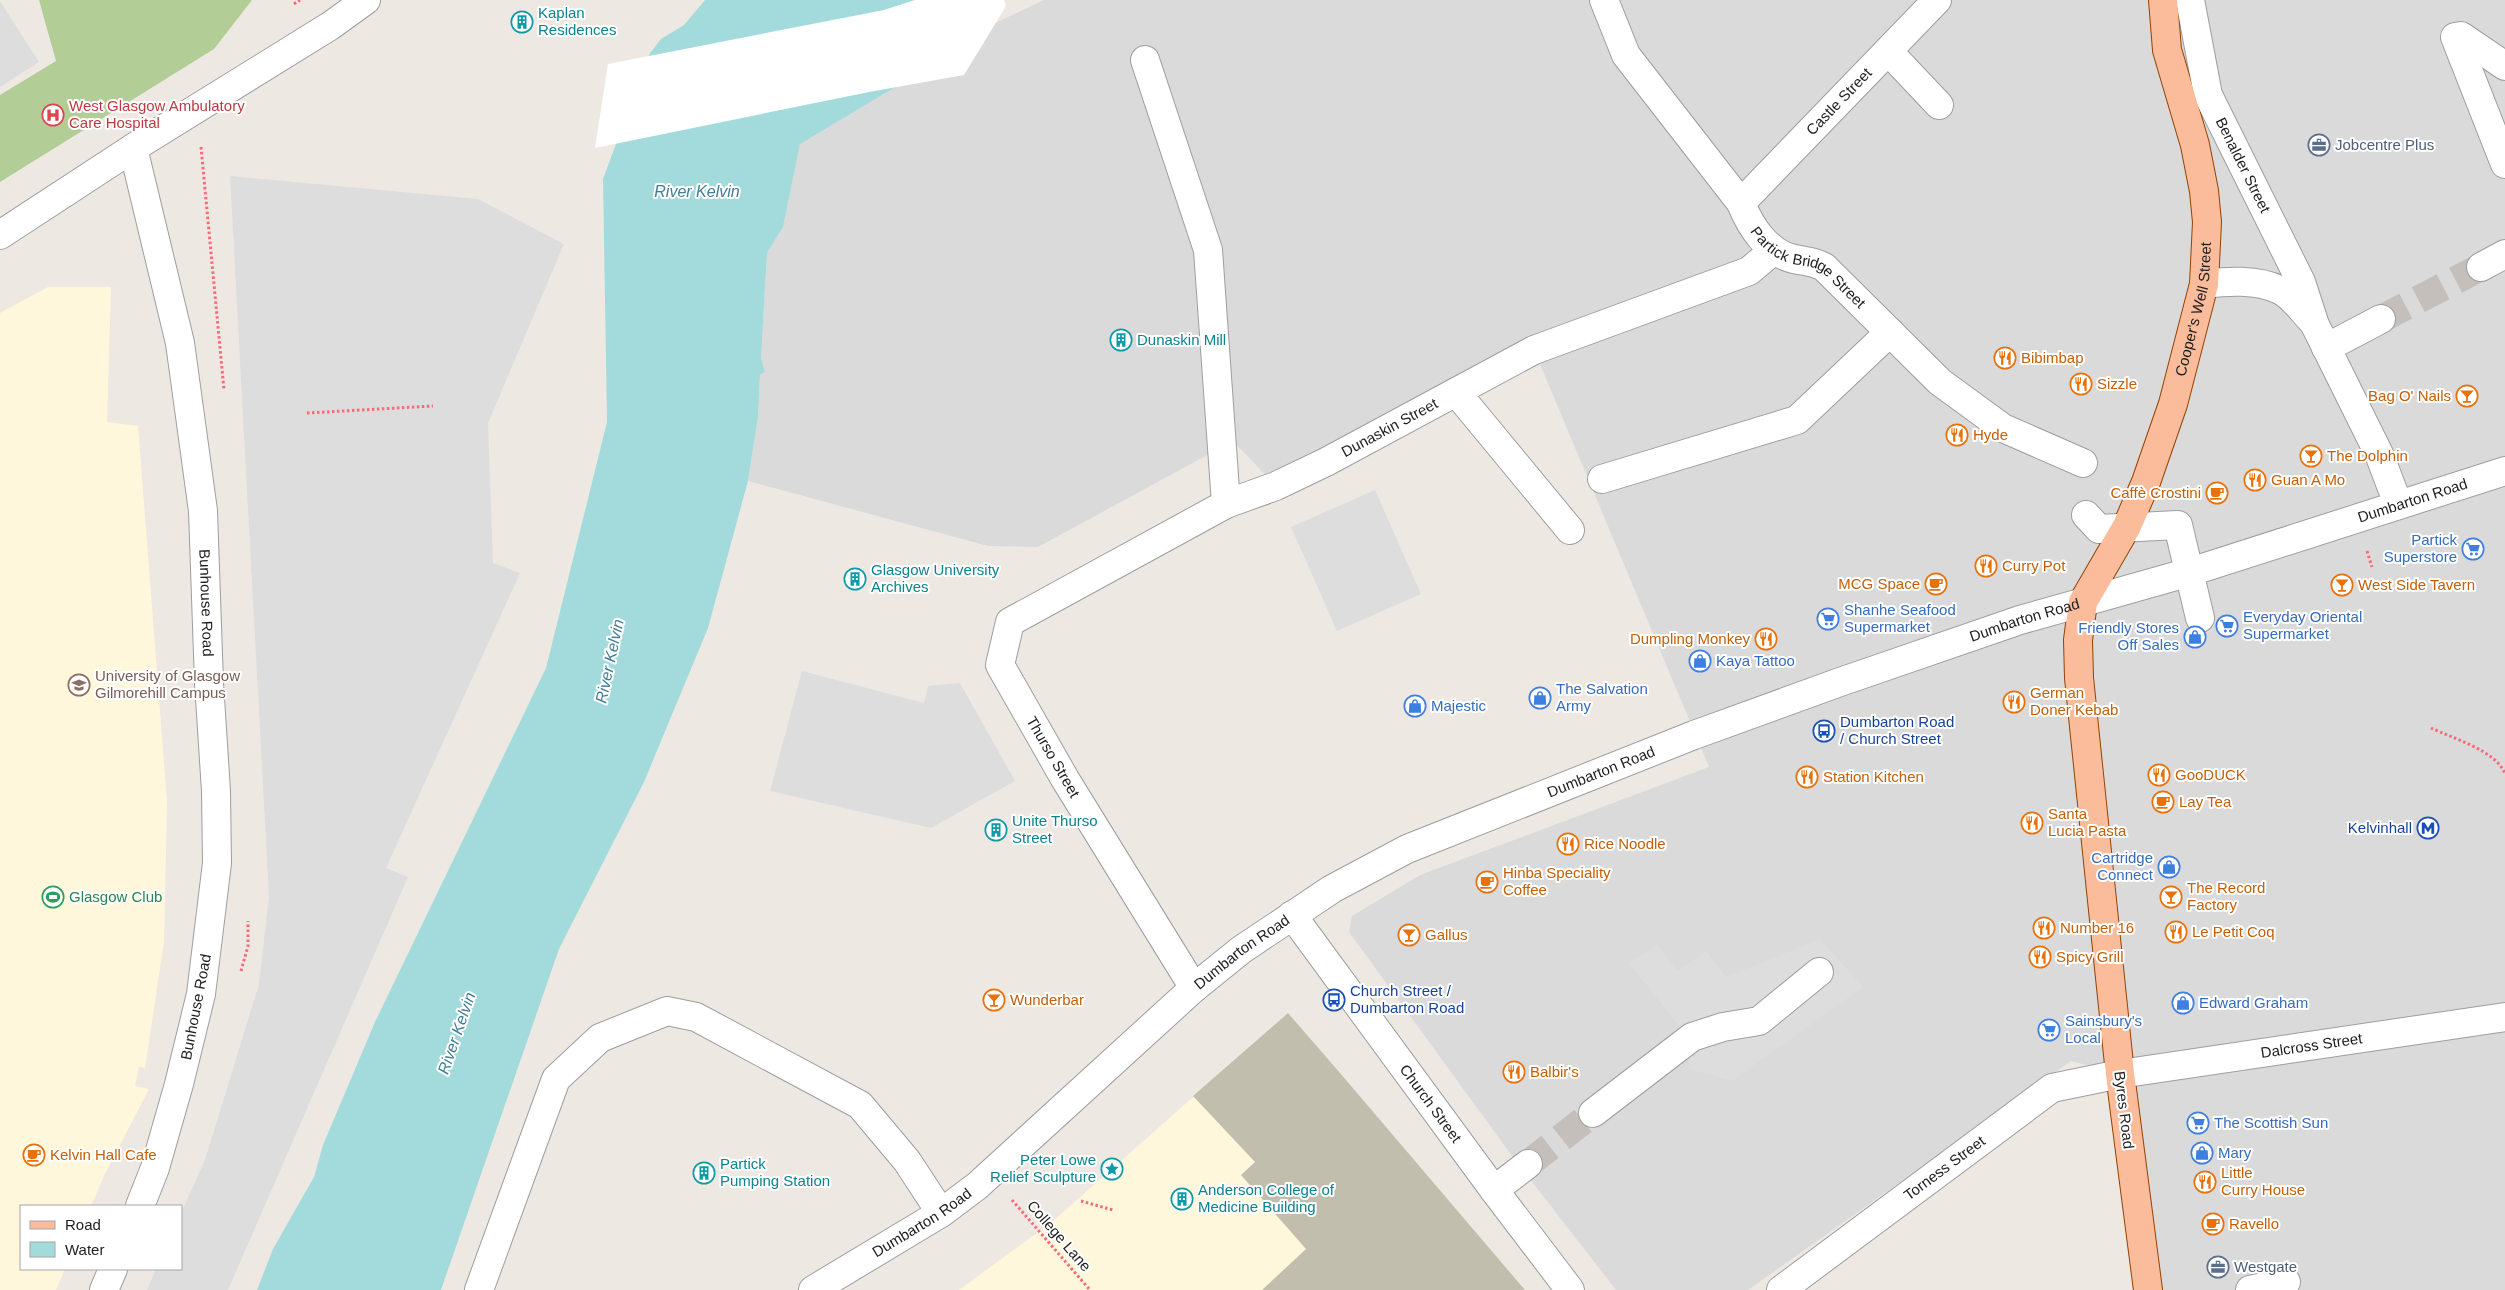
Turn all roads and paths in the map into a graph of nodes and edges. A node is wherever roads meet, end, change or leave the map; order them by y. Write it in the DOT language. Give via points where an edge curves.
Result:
graph roads {
  1 [pos="366,0"];
  2 [pos="1604,0"];
  3 [pos="1937,0"];
  4 [pos="2163,0"];
  5 [pos="2190,0"];
  6 [pos="1888,51"];
  7 [pos="1145,60"];
  8 [pos="2505,66"];
  9 [pos="1939,105"];
  10 [pos="133,148"];
  11 [pos="2505,164"];
  12 [pos="1741,203"];
  13 [pos="0,234"];
  14 [pos="1774,250"];
  15 [pos="2505,254"];
  16 [pos="2481,267"];
  17 [pos="2204,284"];
  18 [pos="2381,319"];
  19 [pos="1890,332"];
  20 [pos="2321,336"];
  21 [pos="1456,392"];
  22 [pos="433,406"];
  23 [pos="307,413"];
  24 [pos="2084,463"];
  25 [pos="2505,471"];
  26 [pos="1602,479"];
  27 [pos="1226,504"];
  28 [pos="2398,504"];
  29 [pos="2086,514"];
  30 [pos="2127,526"];
  31 [pos="1570,530"];
  32 [pos="2190,572"];
  33 [pos="2083,602"];
  34 [pos="2200,618"];
  35 [pos="1010,622"];
  36 [pos="2431,728"];
  37 [pos="2505,774"];
  38 [pos="1292,915"];
  39 [pos="1819,972"];
  40 [pos="1194,988"];
  41 [pos="2505,1018"];
  42 [pos="2120,1074"];
  43 [pos="1593,1113"];
  44 [pos="1528,1164"];
  45 [pos="990,1174"];
  46 [pos="1494,1190"];
  47 [pos="1081,1201"];
  48 [pos="140,1205"];
  49 [pos="1113,1210"];
  50 [pos="941,1213"];
  51 [pos="113,1270"];
  52 [pos="2286,1282"];
  53 [pos="104,1290"];
  54 [pos="480,1290"];
  55 [pos="812,1290"];
  56 [pos="1090,1290"];
  57 [pos="1570,1290"];
  58 [pos="1782,1290"];
  59 [pos="2148,1290"];
  60 [pos="2250,1290"];
  1 -- 10 [label="street" via="330,26"];
  2 -- 12 [label="street, Partick Bridge Street" via="1626,55"];
  3 -- 6 [label="street, Castle Street"];
  4 -- 17 [label="main road, Cooper's Well Street" via="2167,50 2195,145 2204,191 2207,222"];
  5 -- 20 [label="street, Benalder Street" via="2208,95 2301,282"];
  6 -- 9 [label="street"];
  6 -- 12 [label="street, Castle Street"];
  7 -- 27 [label="street" via="1208,250"];
  8 -- 11 [label="street" via="2460,36 2455,38"];
  10 -- 13 [label="street"];
  10 -- 48 [label="street, Bunhouse Road" via="180,343 202,501 217,862 201,994 155,1168"];
  12 -- 14 [label="street, Partick Bridge Street" via="1749,223"];
  14 -- 19 [label="street, Partick Bridge Street" via="1793,259 1810,260 1824,266"];
  14 -- 21 [label="street, Dunaskin Street" via="1749,271 1534,350"];
  15 -- 16 [label="street"];
  17 -- 20 [label="street, Benalder Street" via="2233,281 2281,291"];
  17 -- 30 [label="main road, Cooper's Well Street" via="2173,404"];
  18 -- 20 [label="street"];
  19 -- 24 [label="street, Partick Bridge Street" via="1940,382 2003,428"];
  19 -- 26 [label="street" via="1797,420"];
  20 -- 28 [label="street, Benalder Street" via="2382,459"];
  21 -- 27 [label="street, Dunaskin Street" via="1326,462 1276,486"];
  21 -- 31 [label="street"];
  22 -- 23 [label="path"];
  25 -- 28 [label="street, Dumbarton Road"];
  27 -- 35 [label="street, Dunaskin Street"];
  28 -- 32 [label="street, Dumbarton Road"];
  29 -- 30 [label="street" via="2100,529"];
  30 -- 32 [label="street" via="2178,525"];
  30 -- 33 [label="main road, Cooper's Well Street"];
  32 -- 33 [label="street, Dumbarton Road"];
  32 -- 34 [label="street"];
  33 -- 38 [label="street, Dumbarton Road" via="2020,620 1712,729 1416,845 1356,874"];
  33 -- 42 [label="main road, Byres Road" via="2078,640 2079,678"];
  35 -- 40 [label="street, Thurso Street" via="1000,665 1065,779"];
  36 -- 37 [label="path" via="2488,754 2502,766"];
  38 -- 40 [label="street, Dumbarton Road"];
  38 -- 46 [label="street, Church Street"];
  39 -- 43 [label="street" via="1759,1021 1723,1027 1692,1037"];
  40 -- 45 [label="street, Dumbarton Road"];
  41 -- 42 [label="street, Dalcross Street"];
  42 -- 58 [label="street, Torness Street" via="2052,1088"];
  42 -- 59 [label="main road, Byres Road"];
  44 -- 46 [label="street"];
  45 -- 50 [label="street, Dumbarton Road"];
  45 -- 56 [label="path, College Lane"];
  46 -- 57 [label="street, Church Street"];
  47 -- 49 [label="path"];
  50 -- 54 [label="street" via="907,1161 860,1105 696,1017 667,1011 600,1038 556,1079"];
  50 -- 55 [label="street, Dumbarton Road"];
  51 -- 53 [label="street"];
  52 -- 60 [label="street"];
}
